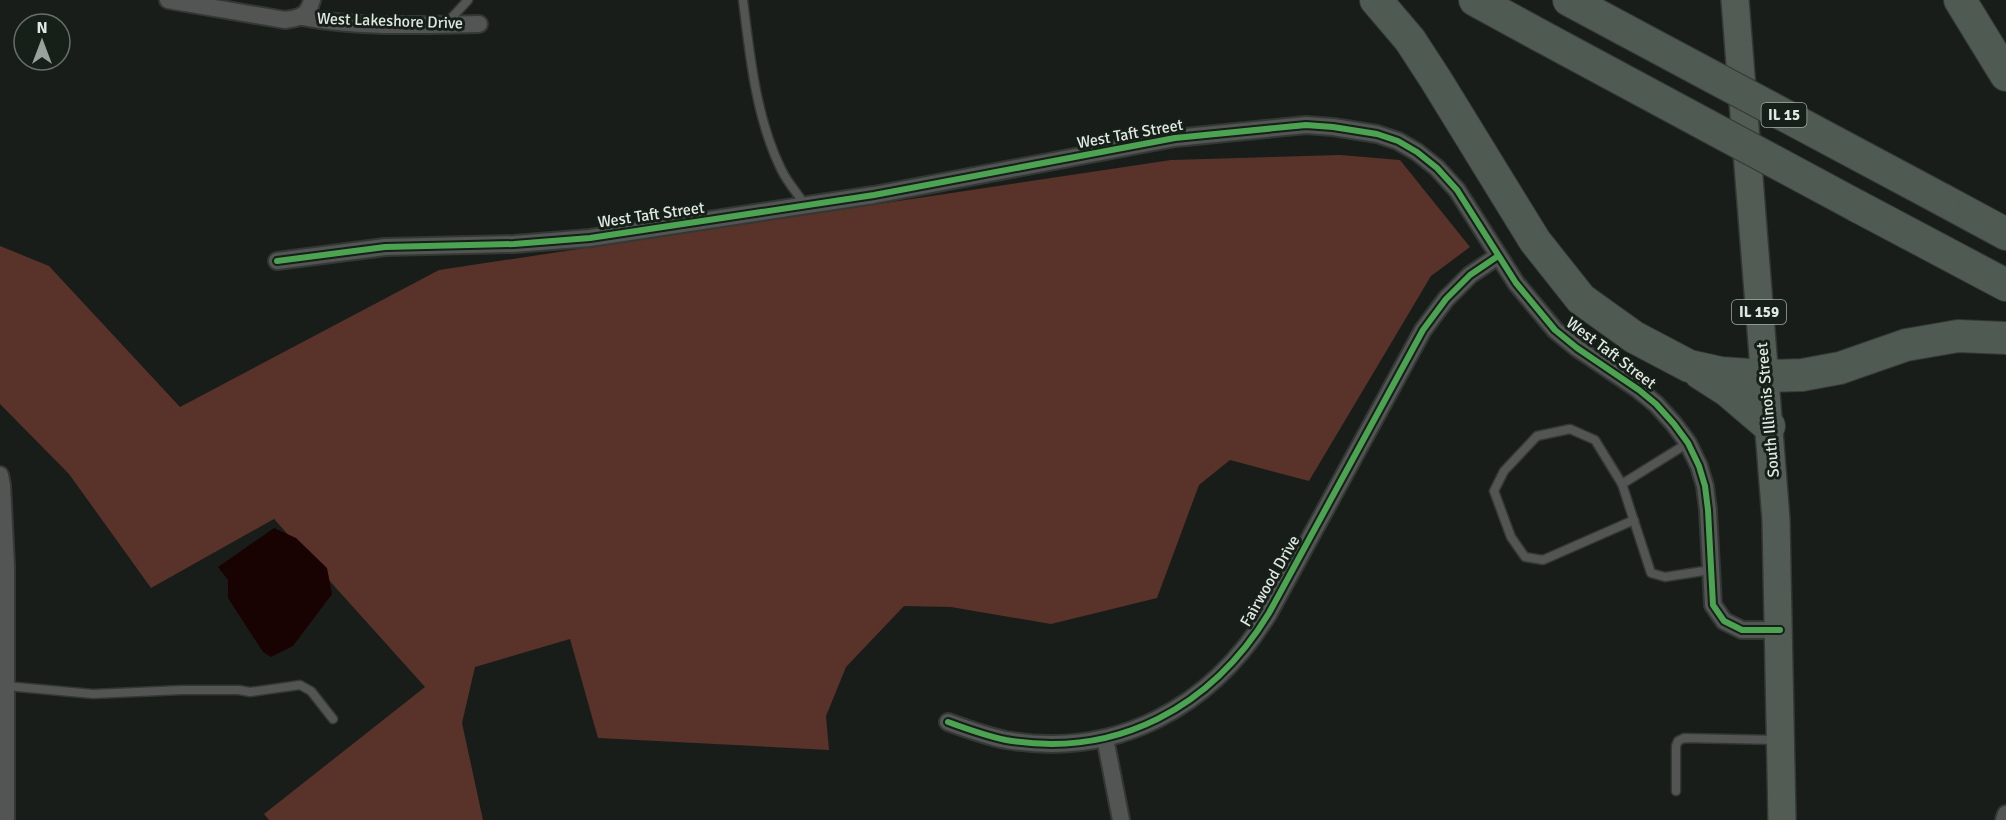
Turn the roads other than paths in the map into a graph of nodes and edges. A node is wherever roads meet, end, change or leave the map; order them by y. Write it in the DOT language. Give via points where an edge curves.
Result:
graph roads {
  1 [pos="168,0"];
  2 [pos="312,0"];
  3 [pos="468,0"];
  4 [pos="742,0"];
  5 [pos="1376,0"];
  6 [pos="1475,0"];
  7 [pos="1569,0"];
  8 [pos="1735,0"];
  9 [pos="1960,0"];
  10 [pos="302,17"];
  11 [pos="446,24"];
  12 [pos="479,24"];
  13 [pos="2006,75"];
  14 [pos="806,205"];
  15 [pos="2006,234"];
  16 [pos="1498,256"];
  17 [pos="277,261"];
  18 [pos="2006,285"];
  19 [pos="2006,338"];
  20 [pos="1689,366"];
  21 [pos="1764,376"];
  22 [pos="1769,426"];
  23 [pos="1688,443"];
  24 [pos="0,475"];
  25 [pos="1622,484"];
  26 [pos="1634,520"];
  27 [pos="1710,570"];
  28 [pos="1780,630"];
  29 [pos="6,686"];
  30 [pos="333,719"];
  31 [pos="948,722"];
  32 [pos="1105,738"];
  33 [pos="1782,740"];
  34 [pos="1676,791"];
  35 [pos="2006,814"];
  36 [pos="6,820"];
  37 [pos="1121,820"];
  38 [pos="1782,820"];
  39 [pos="2004,820"];
  1 -- 10 [label="street, West Lakeshore Drive" via="285,20"];
  2 -- 10 [label="street"];
  3 -- 11 [label="lane"];
  4 -- 14 [label="lane" via="769,141 783,173"];
  5 -- 20 [label="highway" via="1410,40 1535,241 1581,299 1634,338"];
  6 -- 18 [label="highway, IL 15, bridge"];
  7 -- 15 [label="highway, IL 15, bridge"];
  8 -- 21 [label="main road, South Illinois Street / IL 159"];
  9 -- 13 [label="highway"];
  10 -- 11 [label="street, West Lakeshore Drive" via="327,22"];
  11 -- 12 [label="street, West Lakeshore Drive"];
  14 -- 16 [label="street, West Taft Street" via="1175,138 1306,125 1377,134 1417,152 1457,190"];
  14 -- 17 [label="street, West Taft Street" via="590,238 385,247"];
  16 -- 23 [label="street, West Taft Street" via="1555,330 1656,404"];
  16 -- 32 [label="street, Fairwood Drive" via="1470,275 1423,330 1269,613 1240,655 1208,687 1163,718"];
  19 -- 21 [label="highway" via="1958,336 1906,345 1840,368"];
  20 -- 21 [label="highway"];
  20 -- 22 [label="highway" via="1728,391"];
  21 -- 22 [label="main road, South Illinois Street / IL 159"];
  22 -- 28 [label="main road, South Illinois Street / IL 159"];
  23 -- 25 [label="lane"];
  23 -- 27 [label="street, West Taft Street" via="1705,486"];
  24 -- 29 [label="street" via="6,566"];
  25 -- 26 [label="lane"];
  25 -- 26 [label="lane" via="1595,440 1570,429 1537,436 1504,471 1494,491 1511,537 1525,557 1544,560"];
  26 -- 27 [label="lane" via="1651,573 1665,577"];
  27 -- 28 [label="street, West Taft Street" via="1713,604 1724,621 1742,630"];
  28 -- 33 [label="main road, South Illinois Street / IL 159"];
  29 -- 30 [label="lane" via="93,694 250,692 300,685 311,691"];
  29 -- 36 [label="street"];
  31 -- 32 [label="street, Fairwood Drive" via="1005,740 1045,744"];
  32 -- 37 [label="street"];
  33 -- 34 [label="lane" via="1684,738 1676,746"];
  33 -- 38 [label="main road, South Illinois Street / IL 159"];
  35 -- 39 [label="street"];
}
